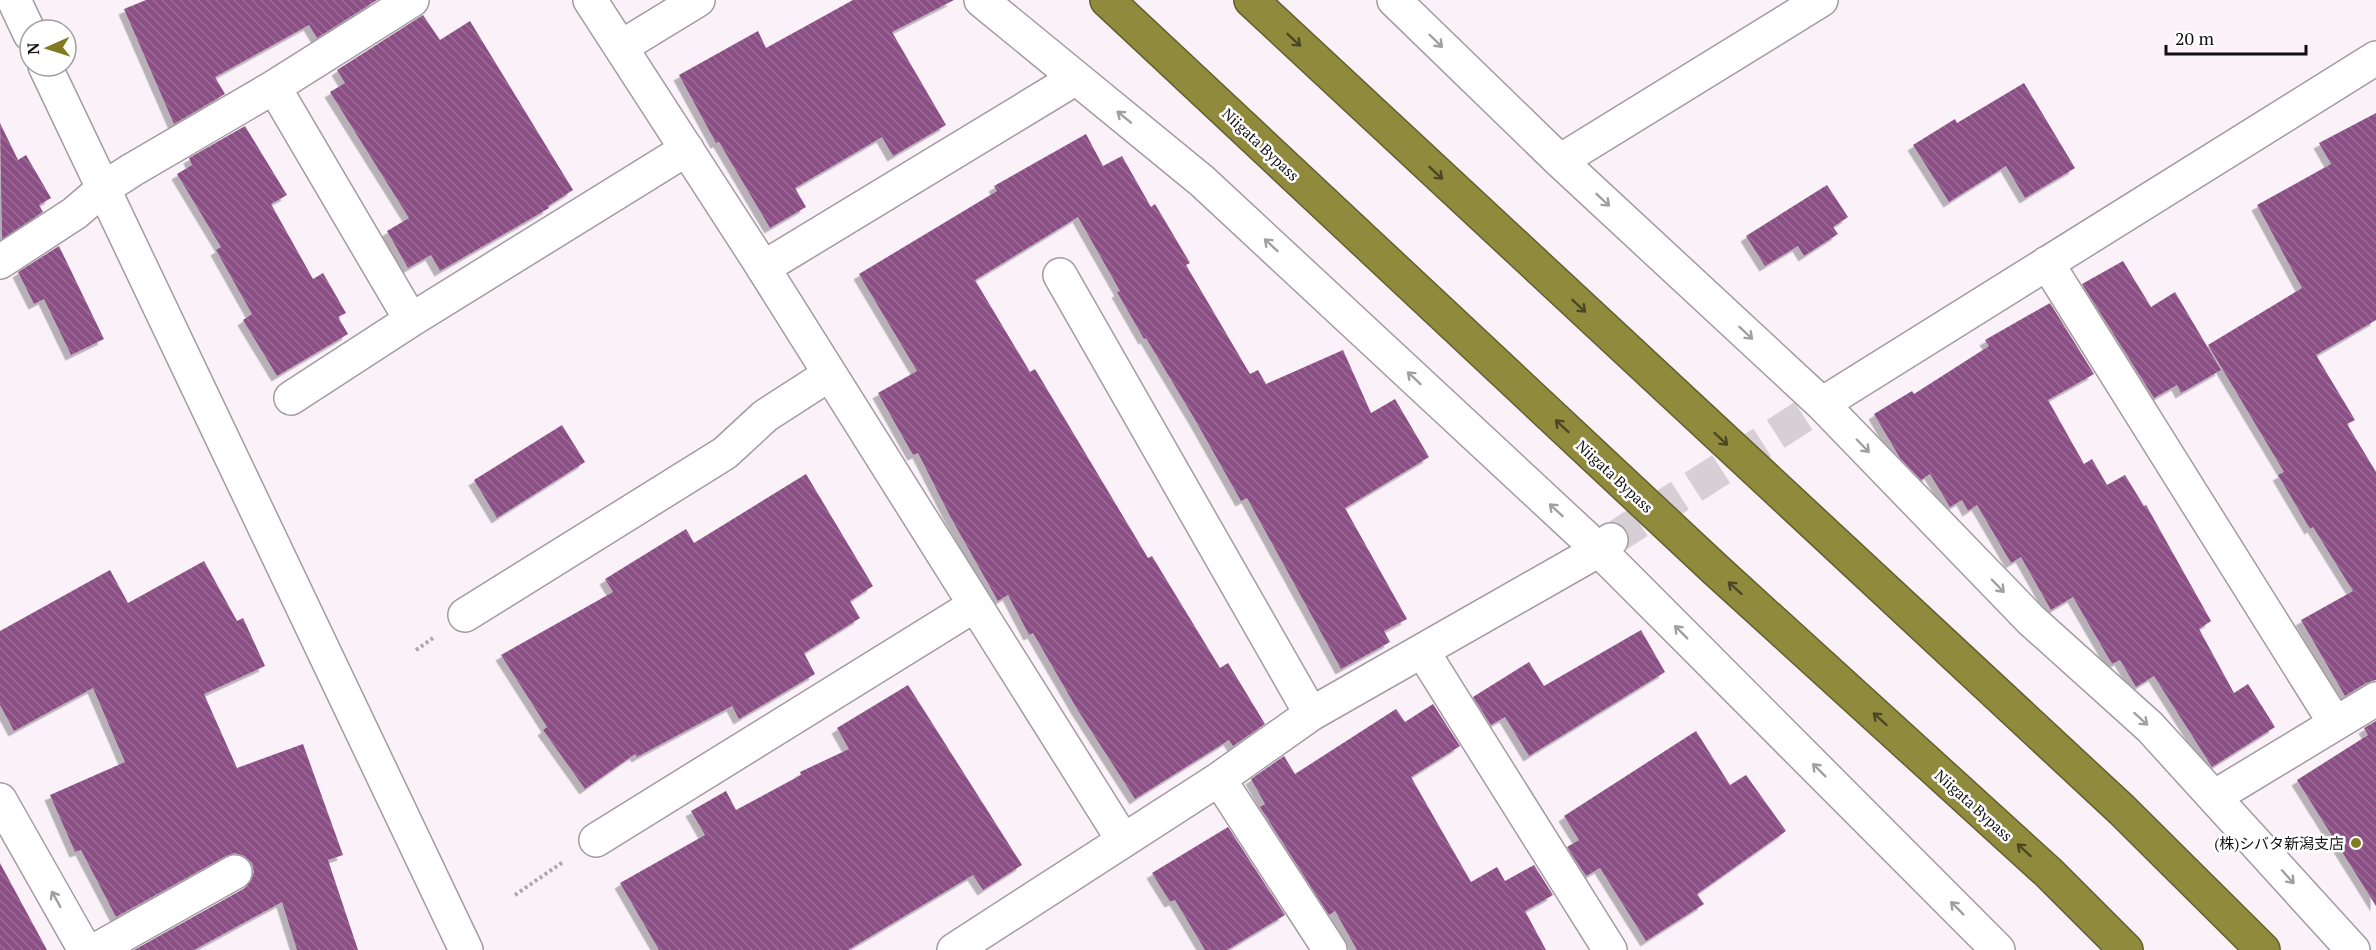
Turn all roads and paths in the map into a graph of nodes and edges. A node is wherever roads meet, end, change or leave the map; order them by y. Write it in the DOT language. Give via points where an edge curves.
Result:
graph roads {
  1 [pos="14,0"];
  2 [pos="412,0"];
  3 [pos="590,0"];
  4 [pos="698,0"];
  5 [pos="981,0"];
  6 [pos="1107,0"];
  7 [pos="1251,0"];
  8 [pos="1394,0"];
  9 [pos="1821,0"];
  10 [pos="22,18"];
  11 [pos="621,47"];
  12 [pos="2376,58"];
  13 [pos="51,78"];
  14 [pos="1076,78"];
  15 [pos="274,87"];
  16 [pos="687,149"];
  17 [pos="1560,160"];
  18 [pos="104,188"];
  19 [pos="0,262"];
  20 [pos="2047,263"];
  21 [pos="763,268"];
  22 [pos="1060,274"];
  23 [pos="411,320"];
  24 [pos="830,374"];
  25 [pos="291,398"];
  26 [pos="1822,404"];
  27 [pos="1605,545"];
  28 [pos="975,605"];
  29 [pos="465,615"];
  30 [pos="1423,651"];
  31 [pos="2376,699"];
  32 [pos="1311,714"];
  33 [pos="2335,723"];
  34 [pos="1219,779"];
  35 [pos="2214,797"];
  36 [pos="0,800"];
  37 [pos="596,840"];
  38 [pos="1123,840"];
  39 [pos="235,872"];
  40 [pos="2049,873"];
  41 [pos="515,895"];
  42 [pos="85,950"];
  43 [pos="96,950"];
  44 [pos="466,950"];
  45 [pos="954,950"];
  46 [pos="1330,950"];
  47 [pos="1610,950"];
  48 [pos="1998,950"];
  49 [pos="2110,950"];
  50 [pos="2126,950"];
  51 [pos="2263,950"];
  52 [pos="2353,950"];
  1 -- 10 [label="street"];
  2 -- 15 [label="street"];
  3 -- 11 [label="street"];
  4 -- 11 [label="street"];
  5 -- 14 [label="street"];
  40 -- 6 [label="highway, Niigata Bypass, one-way" via="1716,570"];
  7 -- 51 [label="highway, one-way" via="2122,810"];
  8 -- 17 [label="street, one-way"];
  9 -- 17 [label="street"];
  11 -- 16 [label="street"];
  12 -- 20 [label="street"];
  13 -- 18 [label="street"];
  14 -- 21 [label="street"];
  27 -- 14 [label="street, one-way" via="1202,181"];
  15 -- 18 [label="street"];
  15 -- 23 [label="street"];
  16 -- 21 [label="street"];
  16 -- 23 [label="street"];
  17 -- 26 [label="street, one-way"];
  18 -- 19 [label="street" via="75,213"];
  18 -- 44 [label="street"];
  20 -- 26 [label="street"];
  20 -- 33 [label="street"];
  21 -- 24 [label="street"];
  22 -- 32 [label="street"];
  23 -- 25 [label="street"];
  24 -- 28 [label="street"];
  24 -- 29 [label="street" via="765,416 725,453"];
  26 -- 35 [label="street, one-way" via="2031,620 2150,727"];
  27 -- 30 [label="street"];
  48 -- 27 [label="street, one-way"];
  28 -- 37 [label="street"];
  28 -- 38 [label="street"];
  30 -- 32 [label="street"];
  30 -- 47 [label="street"];
  31 -- 33 [label="street"];
  32 -- 34 [label="street"];
  33 -- 35 [label="street"];
  34 -- 38 [label="street"];
  34 -- 46 [label="street"];
  35 -- 52 [label="street, one-way"];
  42 -- 36 [label="street, one-way"];
  37 -- 41 [label="path"];
  38 -- 45 [label="street"];
  39 -- 43 [label="street"];
  40 -- 49 [label="highway"];
  40 -- 50 [label="highway, Niigata Bypass"];
}
